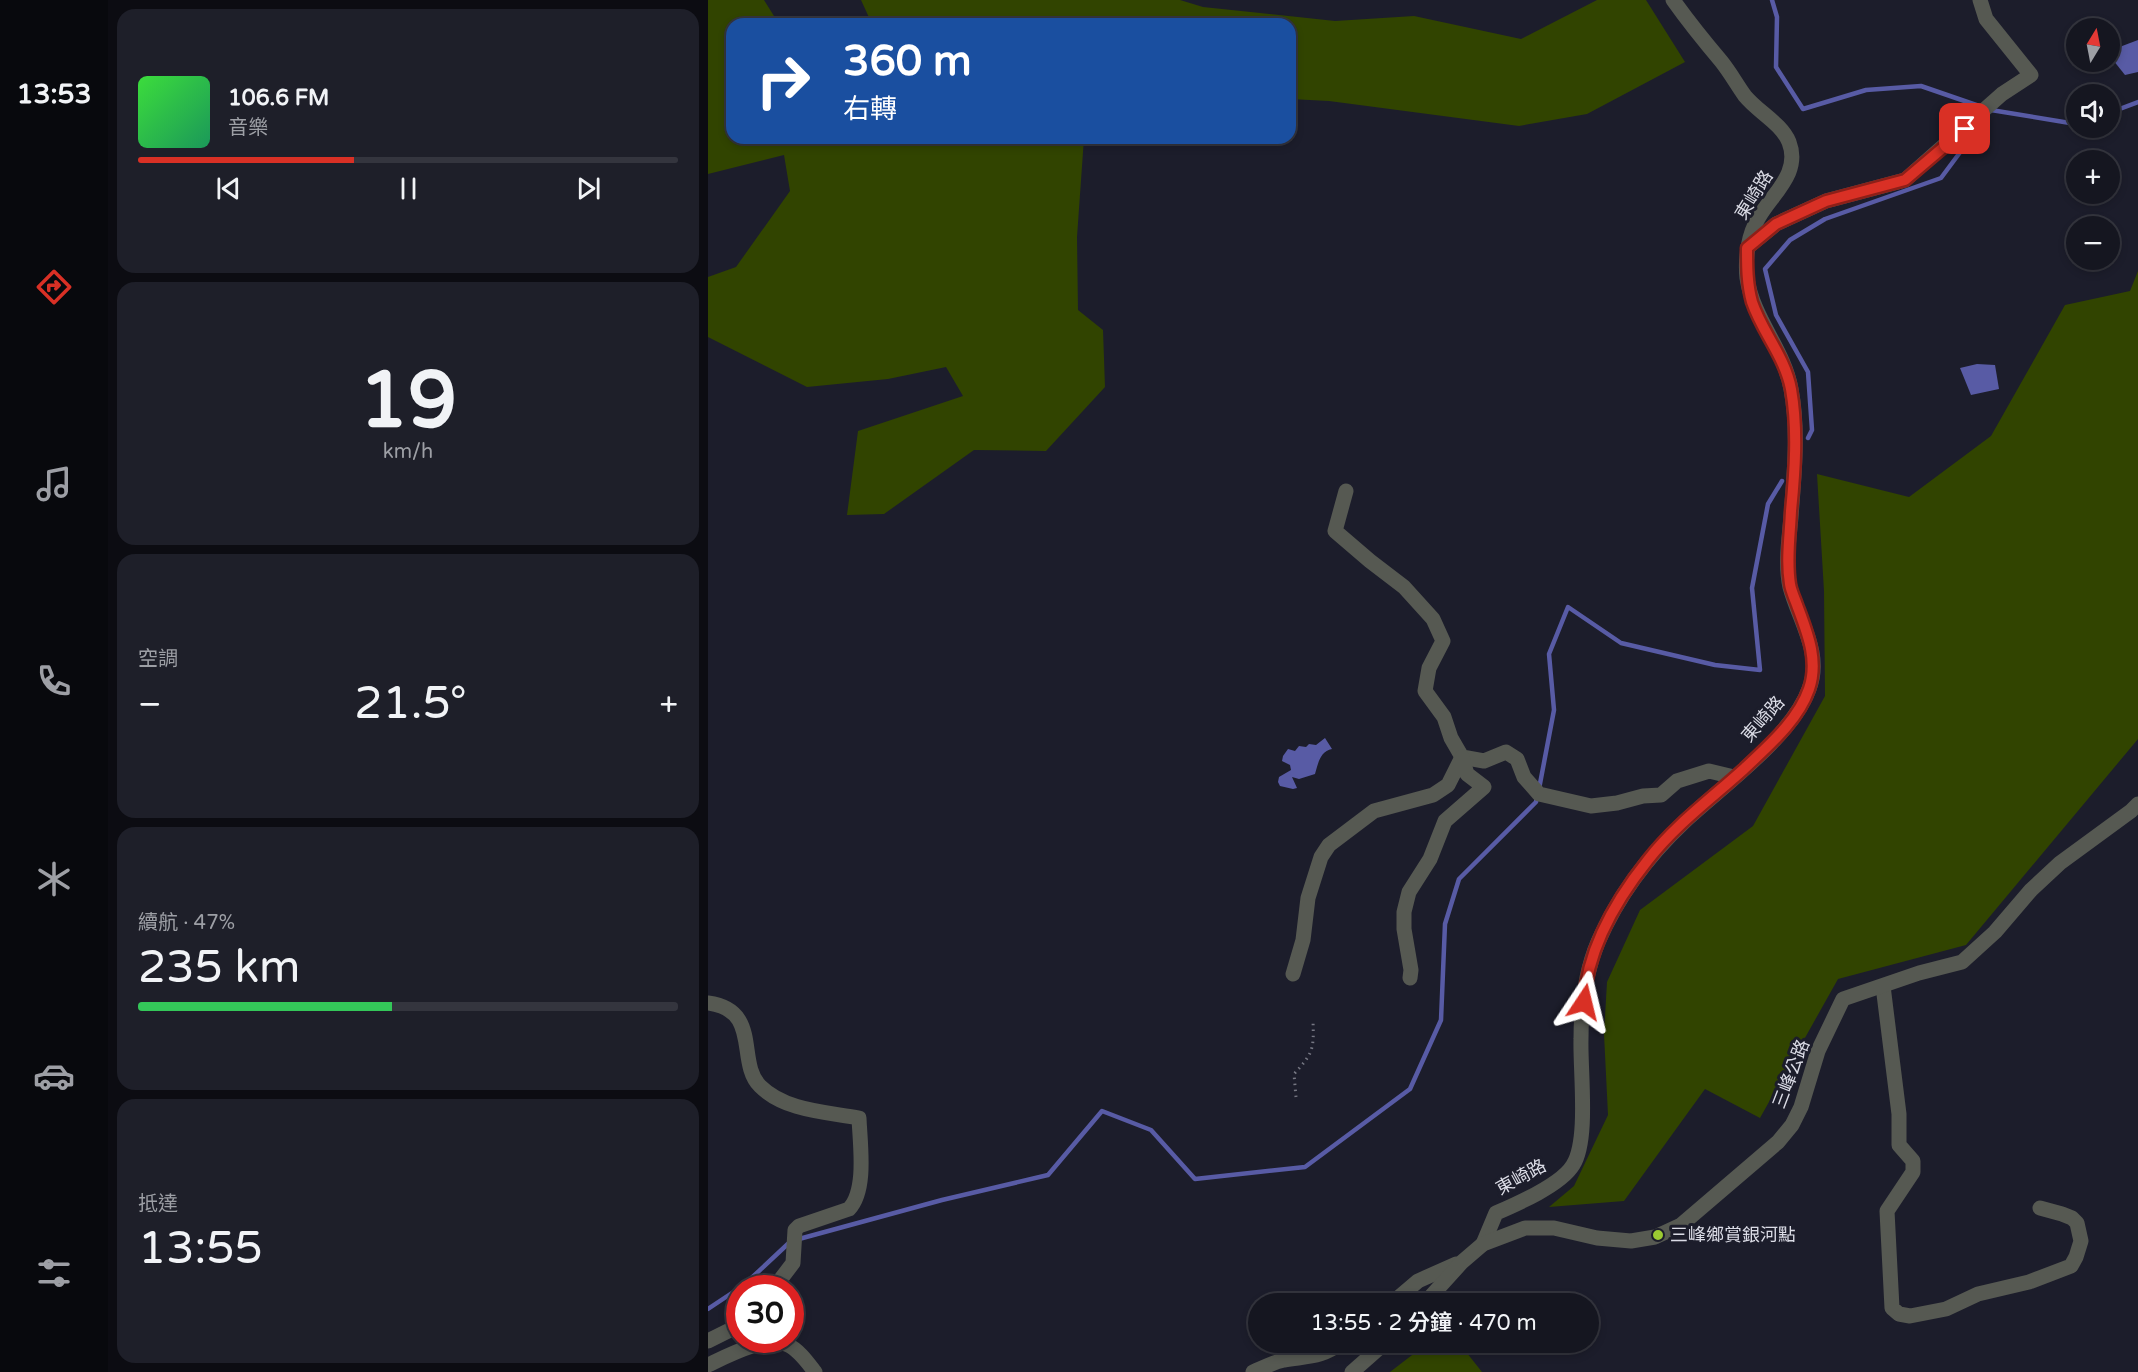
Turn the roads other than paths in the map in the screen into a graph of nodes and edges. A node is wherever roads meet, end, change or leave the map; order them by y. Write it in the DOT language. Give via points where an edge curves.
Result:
graph roads {
  1 [pos="1673,0"];
  2 [pos="1980,0"];
  3 [pos="1747,248"];
  4 [pos="1346,492"];
  5 [pos="1462,757"];
  6 [pos="1734,777"];
  7 [pos="2138,804"];
  8 [pos="1293,974"];
  9 [pos="1410,978"];
  10 [pos="1883,986"];
  11 [pos="708,1003"];
  12 [pos="2040,1208"];
  13 [pos="1483,1244"];
  14 [pos="1462,1262"];
  15 [pos="784,1275"];
  16 [pos="1403,1293"];
  17 [pos="1434,1293"];
  18 [pos="726,1332"];
  19 [pos="708,1341"];
  20 [pos="1326,1353"];
  21 [pos="1374,1353"];
  22 [pos="708,1365"];
  23 [pos="815,1372"];
  24 [pos="1253,1372"];
  25 [pos="1352,1372"];
  1 -- 3 [label="street, 東崎路" via="1747,98 1789,141 1789,175 1757,219"];
  2 -- 3 [label="street" via="1986,19 2031,75 1995,101 1905,180 1826,201 1776,224"];
  3 -- 6 [label="street, 東崎路" via="1747,277 1753,303 1791,387 1795,458 1788,550 1790,585 1812,648 1814,668 1809,689 1793,720"];
  4 -- 5 [label="street" via="1335,531 1404,586 1433,619 1443,641 1425,690 1444,717"];
  5 -- 6 [label="street" via="1484,760 1506,752 1517,759 1534,789 1591,806 1661,795 1677,781 1709,771"];
  5 -- 8 [label="street" via="1448,785 1433,795 1374,811 1329,845 1321,857 1308,898 1303,940"];
  5 -- 9 [label="street" via="1467,774 1484,787 1445,821 1430,860 1409,892 1404,929"];
  6 -- 13 [label="street, 東崎路" via="1649,858 1614,909 1597,945 1585,986 1579,1153 1565,1175 1525,1201 1496,1213"];
  7 -- 10 [label="street, 三峰公路" via="2060,863 1962,962"];
  10 -- 12 [label="street" via="1899,1114 1899,1145 1913,1161 1913,1172 1887,1211 1892,1308 1910,1316 1946,1309 1978,1294 2029,1282 2071,1266 2081,1241 2077,1223"];
  10 -- 13 [label="street, 三峰公路" via="1843,999 1818,1051 1792,1125 1778,1142 1681,1225 1655,1237 1631,1241 1554,1228 1525,1228"];
  11 -- 15 [label="street" via="725,1009 740,1022 752,1074 769,1094 794,1106 860,1118 860,1180 855,1203 849,1209 795,1230 793,1263"];
  13 -- 14 [label="street, 三峰公路"];
  14 -- 16 [label="street" via="1418,1281"];
  14 -- 17 [label="street, 三峰公路"];
  18 -- 19 [label="street"];
  20 -- 24 [label="street" via="1282,1360"];
  21 -- 25 [label="street"];
  22 -- 23 [label="street" via="774,1341 789,1345"];
}
